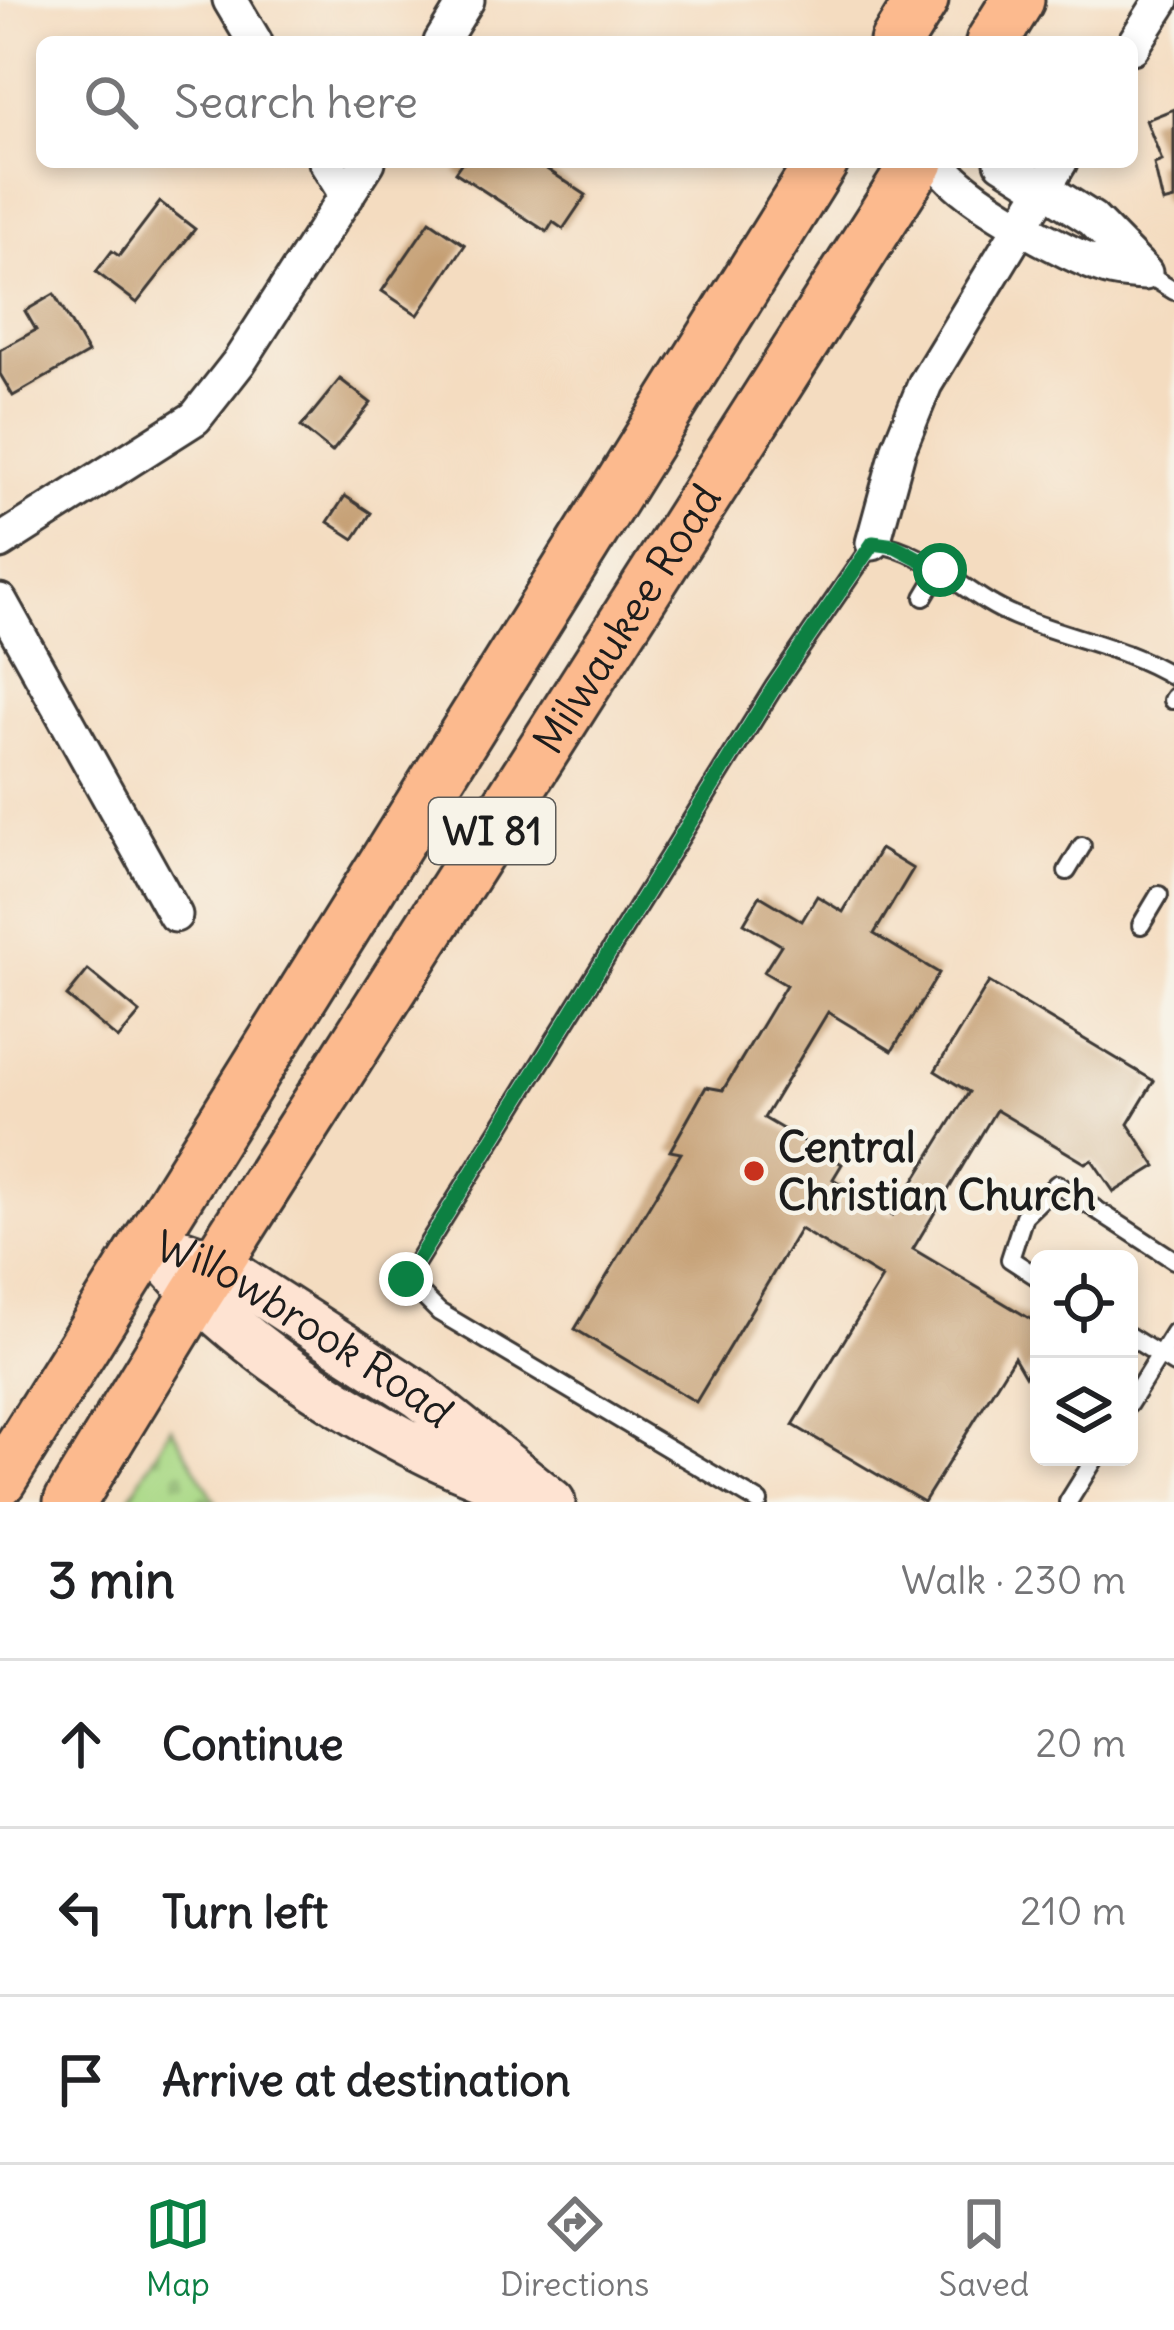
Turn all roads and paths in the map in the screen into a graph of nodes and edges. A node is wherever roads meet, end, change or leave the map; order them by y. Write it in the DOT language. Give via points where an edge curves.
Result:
graph roads {
  1 [pos="230,0"];
  2 [pos="467,0"];
  3 [pos="922,0"];
  4 [pos="1018,0"];
  5 [pos="1162,0"];
  6 [pos="251,36"];
  7 [pos="445,36"];
  8 [pos="900,36"];
  9 [pos="996,36"];
  10 [pos="1138,38"];
  11 [pos="330,168"];
  12 [pos="364,168"];
  13 [pos="818,168"];
  14 [pos="913,168"];
  15 [pos="943,168"];
  16 [pos="1052,175"];
  17 [pos="347,196"];
  18 [pos="1022,224"];
  19 [pos="1160,282"];
  20 [pos="0,542"];
  21 [pos="873,543"];
  22 [pos="940,570"];
  23 [pos="924,597"];
  24 [pos="0,601"];
  25 [pos="1174,677"];
  26 [pos="1082,846"];
  27 [pos="1067,871"];
  28 [pos="1159,895"];
  29 [pos="175,915"];
  30 [pos="1141,925"];
  31 [pos="151,1242"];
  32 [pos="1174,1260"];
  33 [pos="1030,1272"];
  34 [pos="206,1280"];
  35 [pos="1174,1331"];
  36 [pos="1138,1342"];
  37 [pos="1166,1360"];
  38 [pos="1138,1393"];
  39 [pos="1090,1466"];
  40 [pos="0,1480"];
  41 [pos="726,1484"];
  42 [pos="550,1501"];
  43 [pos="70,1502"];
  44 [pos="714,1502"];
  45 [pos="759,1502"];
  46 [pos="1068,1502"];
  1 -- 6 [label="street"];
  2 -- 7 [label="street"];
  3 -- 8 [label="main road"];
  4 -- 9 [label="main road"];
  5 -- 10 [label="street"];
  11 -- 17 [label="street"];
  12 -- 17 [label="street"];
  13 -- 31 [label="main road, Milwaukee Road / WI 81"];
  14 -- 34 [label="main road, Milwaukee Road / WI 81"];
  15 -- 18 [label="street" via="954,183"];
  16 -- 18 [label="street"];
  16 -- 19 [label="street"];
  17 -- 20 [label="street" via="195,418"];
  18 -- 19 [label="street" via="1104,268"];
  18 -- 21 [label="street" via="925,384"];
  21 -- 22 [label="lane"];
  21 -- 41 [label="lane" via="774,687 406,1279 440,1312"];
  22 -- 23 [label="lane"];
  22 -- 25 [label="lane" via="1010,615 1145,659"];
  24 -- 29 [label="street"];
  26 -- 27 [label="lane"];
  28 -- 30 [label="lane"];
  31 -- 34 [label="street, Willowbrook Road"];
  31 -- 40 [label="main road, Milwaukee Road / WI 81"];
  32 -- 33 [label="lane" via="1057,1184 1024,1216 1010,1259"];
  34 -- 42 [label="street, Willowbrook Road" via="239,1334 438,1460"];
  34 -- 43 [label="main road, Milwaukee Road / WI 81"];
  35 -- 37 [label="lane"];
  36 -- 37 [label="lane"];
  37 -- 38 [label="lane"];
  39 -- 46 [label="lane"];
  41 -- 44 [label="lane"];
  41 -- 45 [label="lane"];
}
